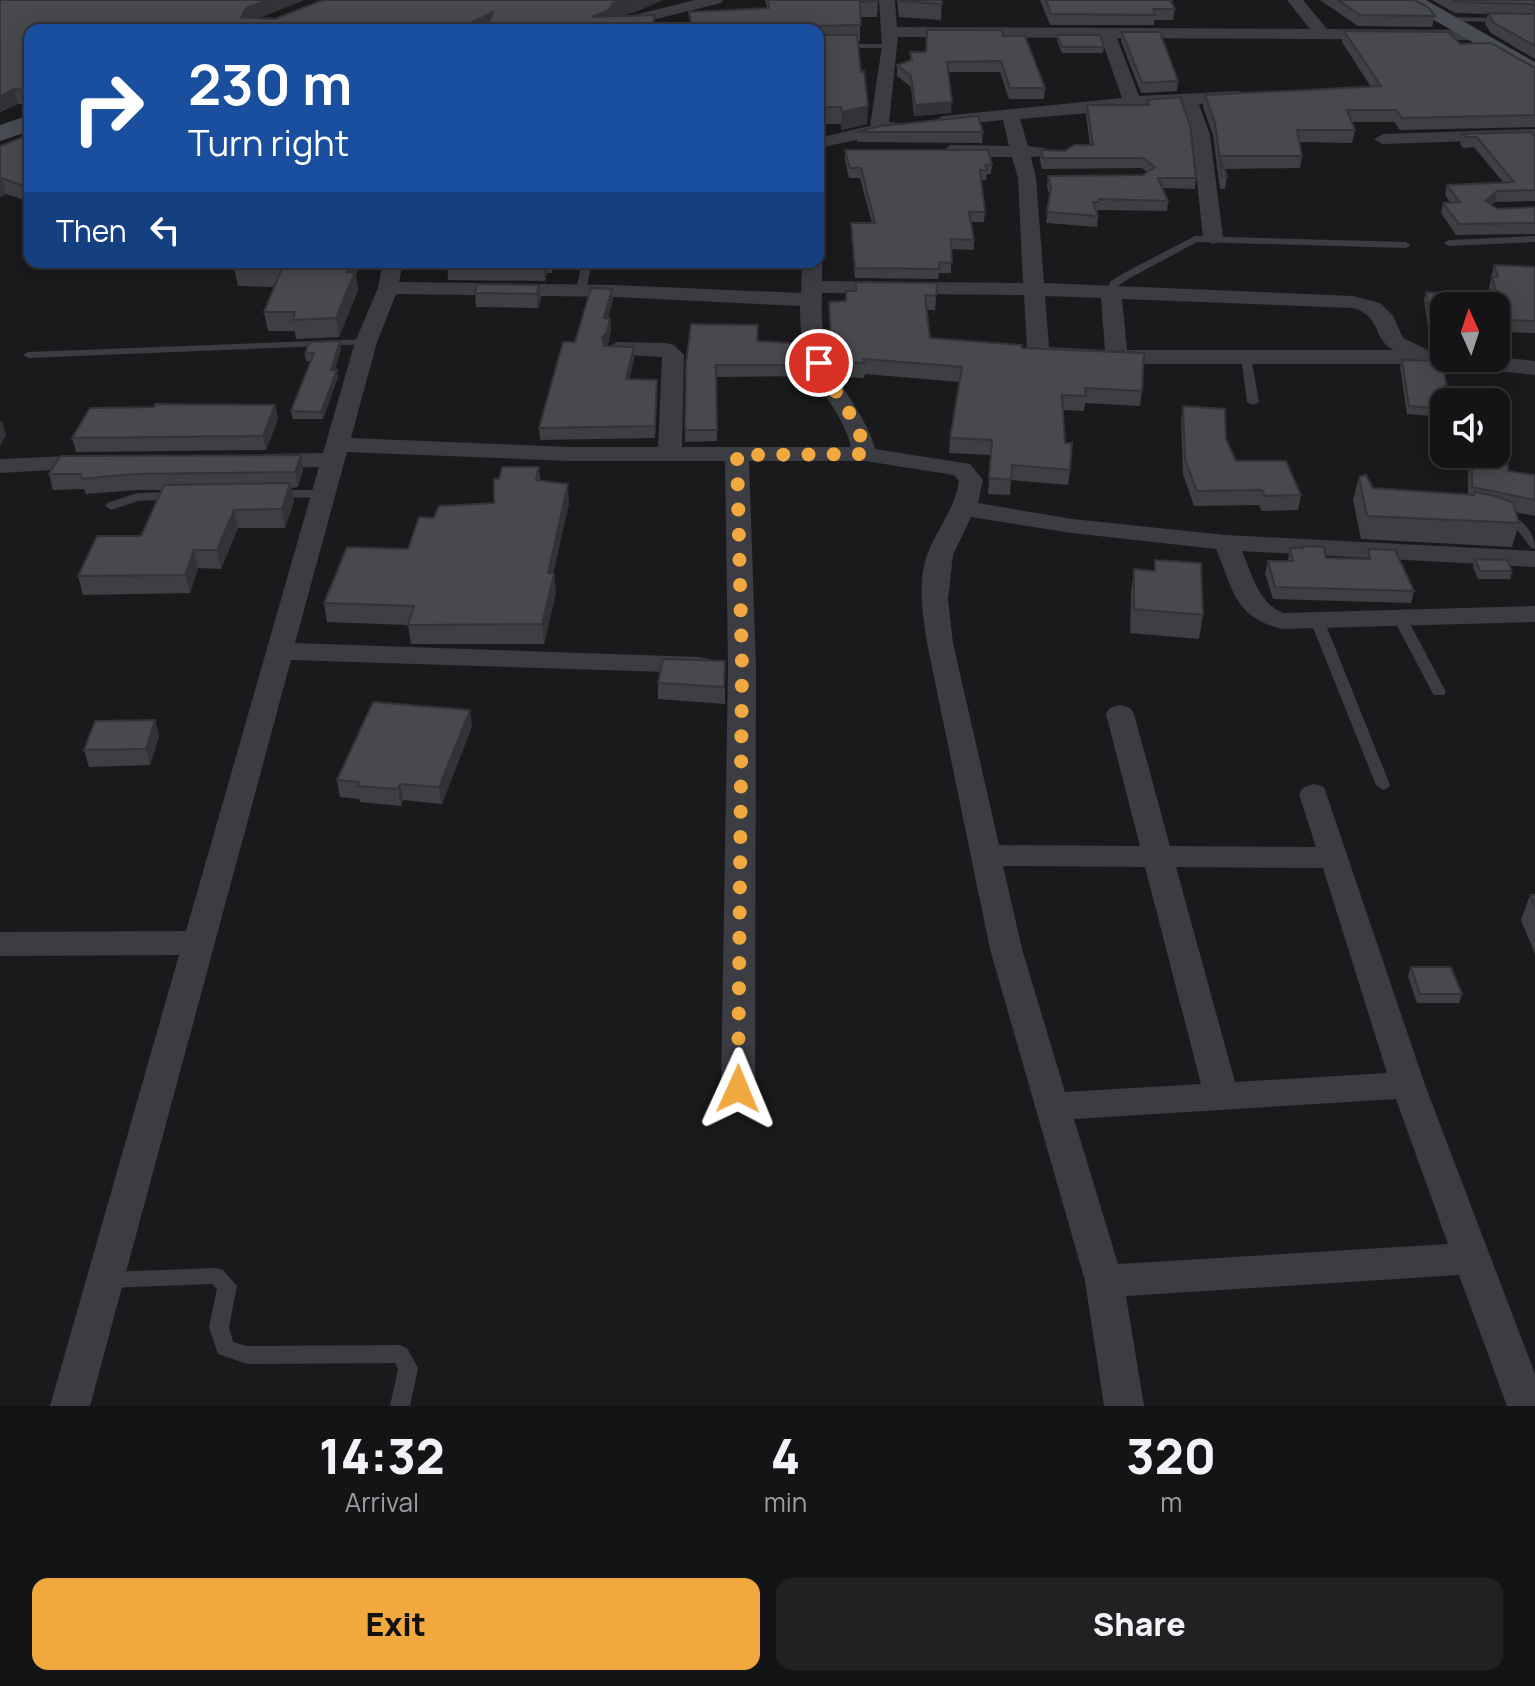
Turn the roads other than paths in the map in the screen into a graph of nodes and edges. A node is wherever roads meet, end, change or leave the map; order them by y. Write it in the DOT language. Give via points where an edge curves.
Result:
graph roads {
  1 [pos="715,0"];
  2 [pos="887,0"];
  3 [pos="1295,0"];
  4 [pos="1410,0"];
  5 [pos="1445,19"];
  6 [pos="1514,20"];
  7 [pos="620,23"];
  8 [pos="1107,32"];
  9 [pos="1322,34"];
  10 [pos="1473,35"];
  11 [pos="890,39"];
  12 [pos="824,45"];
  13 [pos="1535,71"];
  14 [pos="1257,95"];
  15 [pos="1188,98"];
  16 [pos="1132,102"];
  17 [pos="1010,114"];
  18 [pos="879,129"];
  19 [pos="1535,134"];
  20 [pos="1383,139"];
  21 [pos="824,142"];
  22 [pos="824,151"];
  23 [pos="875,151"];
  24 [pos="934,151"];
  25 [pos="1022,152"];
  26 [pos="1050,152"];
  27 [pos="1213,238"];
  28 [pos="1535,239"];
  29 [pos="1449,243"];
  30 [pos="1406,245"];
  31 [pos="586,268"];
  32 [pos="812,268"];
  33 [pos="390,275"];
  34 [pos="1032,289"];
  35 [pos="581,291"];
  36 [pos="1111,291"];
  37 [pos="812,294"];
  38 [pos="366,342"];
  39 [pos="617,349"];
  40 [pos="28,355"];
  41 [pos="1117,357"];
  42 [pos="1246,357"];
  43 [pos="1425,357"];
  44 [pos="1535,368"];
  45 [pos="1253,402"];
  46 [pos="336,452"];
  47 [pos="865,454"];
  48 [pos="670,455"];
  49 [pos="737,455"];
  50 [pos="120,461"];
  51 [pos="242,461"];
  52 [pos="0,466"];
  53 [pos="324,494"];
  54 [pos="260,495"];
  55 [pos="196,496"];
  56 [pos="111,506"];
  57 [pos="962,508"];
  58 [pos="1490,511"];
  59 [pos="1226,543"];
  60 [pos="1535,545"];
  61 [pos="1535,559"];
  62 [pos="1535,614"];
  63 [pos="1400,618"];
  64 [pos="1317,620"];
  65 [pos="280,651"];
  66 [pos="742,667"];
  67 [pos="1439,692"];
  68 [pos="1120,714"];
  69 [pos="1383,785"];
  70 [pos="1314,794"];
  71 [pos="988,855"];
  72 [pos="1159,858"];
  73 [pos="1335,858"];
  74 [pos="200,943"];
  75 [pos="0,944"];
  76 [pos="1408,1085"];
  77 [pos="738,1089"];
  78 [pos="1222,1096"];
  79 [pos="1054,1106"];
  80 [pos="1473,1258"];
  81 [pos="105,1280"];
  82 [pos="1104,1281"];
  83 [pos="70,1406"];
  84 [pos="400,1406"];
  85 [pos="1124,1406"];
  86 [pos="1527,1406"];
  1 -- 7 [label="street"];
  2 -- 11 [label="street"];
  3 -- 9 [label="street"];
  4 -- 5 [label="street"];
  5 -- 6 [label="lane"];
  5 -- 10 [label="street"];
  8 -- 9 [label="street"];
  8 -- 11 [label="street"];
  8 -- 16 [label="street"];
  9 -- 10 [label="street"];
  10 -- 13 [label="street"];
  11 -- 12 [label="lane"];
  11 -- 18 [label="street"];
  14 -- 15 [label="street"];
  15 -- 16 [label="street"];
  15 -- 27 [label="street" via="1201,135"];
  16 -- 17 [label="street"];
  17 -- 18 [label="street"];
  17 -- 25 [label="street"];
  18 -- 21 [label="street"];
  19 -- 20 [label="street"];
  22 -- 23 [label="street"];
  24 -- 25 [label="street"];
  25 -- 26 [label="street"];
  25 -- 34 [label="street" via="1034,178"];
  27 -- 30 [label="lane"];
  27 -- 36 [label="lane" via="1181,245 1115,283"];
  28 -- 29 [label="lane"];
  31 -- 35 [label="lane"];
  32 -- 37 [label="street"];
  33 -- 35 [label="street" via="503,292"];
  33 -- 38 [label="street"];
  34 -- 36 [label="street"];
  34 -- 37 [label="street"];
  34 -- 41 [label="street" via="1038,350"];
  35 -- 37 [label="street"];
  36 -- 41 [label="street"];
  36 -- 43 [label="street" via="1353,302 1373,307 1394,342"];
  37 -- 47 [label="street" via="810,333 819,363 855,422"];
  38 -- 40 [label="lane"];
  38 -- 46 [label="street"];
  39 -- 48 [label="street" via="666,350 673,355"];
  41 -- 42 [label="street"];
  42 -- 43 [label="street"];
  42 -- 45 [label="lane"];
  43 -- 44 [label="street"];
  46 -- 48 [label="street"];
  46 -- 51 [label="street"];
  46 -- 53 [label="street"];
  47 -- 49 [label="street"];
  47 -- 57 [label="street" via="962,469 971,480"];
  48 -- 49 [label="street"];
  49 -- 66 [label="street"];
  50 -- 52 [label="street"];
  53 -- 54 [label="lane"];
  53 -- 65 [label="street"];
  55 -- 56 [label="lane" via="137,497"];
  57 -- 59 [label="street"];
  57 -- 71 [label="street" via="939,558 936,601 949,690"];
  58 -- 60 [label="lane" via="1505,515"];
  59 -- 61 [label="street"];
  59 -- 64 [label="street" via="1247,594 1263,615 1282,621"];
  62 -- 63 [label="street"];
  63 -- 64 [label="street"];
  63 -- 67 [label="lane"];
  64 -- 69 [label="lane"];
  65 -- 66 [label="street"];
  65 -- 74 [label="street"];
  66 -- 77 [label="street"];
  68 -- 72 [label="street"];
  70 -- 73 [label="street"];
  71 -- 72 [label="street"];
  71 -- 79 [label="street" via="1006,949"];
  72 -- 73 [label="street"];
  72 -- 78 [label="street"];
  73 -- 76 [label="street"];
  74 -- 75 [label="street"];
  74 -- 81 [label="street"];
  76 -- 78 [label="street"];
  76 -- 80 [label="street"];
  78 -- 79 [label="street"];
  79 -- 82 [label="street"];
  80 -- 82 [label="street"];
  80 -- 86 [label="street"];
  81 -- 83 [label="street"];
  81 -- 84 [label="lane" via="216,1276 227,1286 219,1327 225,1348 247,1355 400,1354 408,1368"];
  82 -- 85 [label="street"];
}
